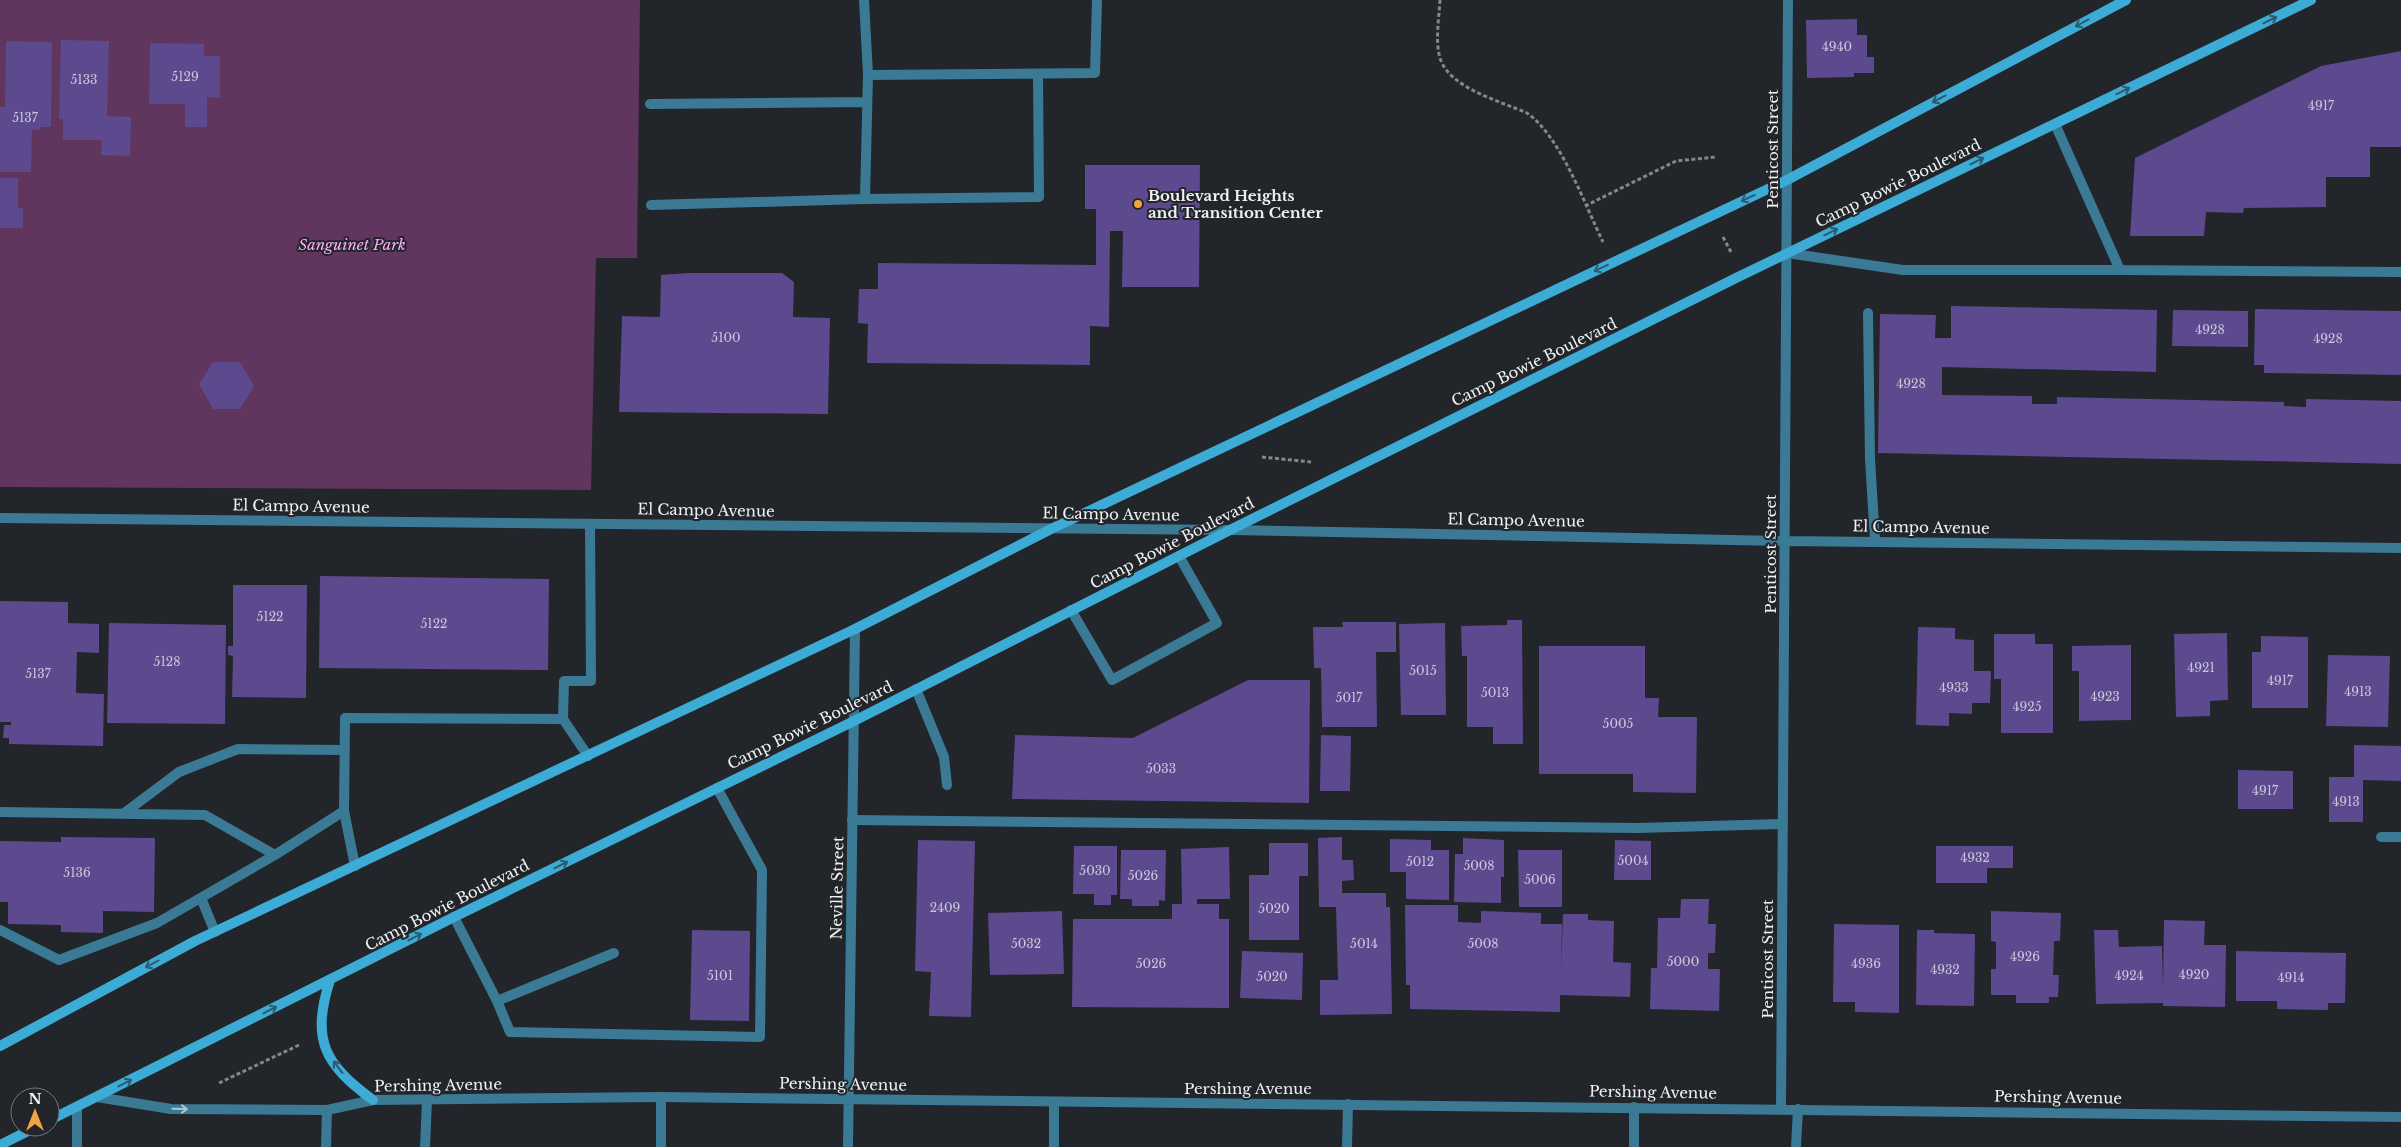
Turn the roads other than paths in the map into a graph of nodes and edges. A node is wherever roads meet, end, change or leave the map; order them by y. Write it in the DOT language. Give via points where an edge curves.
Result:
graph roads {
  1 [pos="864,0"];
  2 [pos="1097,0"];
  3 [pos="1788,0"];
  4 [pos="2126,0"];
  5 [pos="2311,0"];
  6 [pos="1038,74"];
  7 [pos="868,75"];
  8 [pos="867,102"];
  9 [pos="650,104"];
  10 [pos="2055,124"];
  11 [pos="1787,180"];
  12 [pos="865,199"];
  13 [pos="651,205"];
  14 [pos="1787,253"];
  15 [pos="2120,270"];
  16 [pos="2401,272"];
  17 [pos="1868,313"];
  18 [pos="0,518"];
  19 [pos="590,524"];
  20 [pos="1053,528"];
  21 [pos="1230,530"];
  22 [pos="1785,541"];
  23 [pos="1875,541"];
  24 [pos="2401,548"];
  25 [pos="1179,556"];
  26 [pos="1071,610"];
  27 [pos="855,630"];
  28 [pos="916,689"];
  29 [pos="563,720"];
  30 [pos="854,721"];
  31 [pos="345,750"];
  32 [pos="588,756"];
  33 [pos="947,785"];
  34 [pos="717,788"];
  35 [pos="344,811"];
  36 [pos="0,812"];
  37 [pos="123,814"];
  38 [pos="852,820"];
  39 [pos="1783,824"];
  40 [pos="2381,837"];
  41 [pos="2401,837"];
  42 [pos="275,855"];
  43 [pos="355,866"];
  44 [pos="201,898"];
  45 [pos="454,917"];
  46 [pos="0,930"];
  47 [pos="215,932"];
  48 [pos="614,952"];
  49 [pos="330,980"];
  50 [pos="497,1001"];
  51 [pos="0,1046"];
  52 [pos="97,1097"];
  53 [pos="661,1097"];
  54 [pos="849,1099"];
  55 [pos="373,1100"];
  56 [pos="427,1100"];
  57 [pos="1054,1102"];
  58 [pos="1348,1104"];
  59 [pos="77,1107"];
  60 [pos="1634,1107"];
  61 [pos="1781,1109"];
  62 [pos="1798,1109"];
  63 [pos="327,1110"];
  64 [pos="60,1115"];
  65 [pos="2401,1117"];
  66 [pos="16,1137"];
  67 [pos="0,1145"];
  68 [pos="77,1147"];
  69 [pos="326,1147"];
  70 [pos="425,1147"];
  71 [pos="661,1147"];
  72 [pos="848,1147"];
  73 [pos="1054,1147"];
  74 [pos="1347,1147"];
  75 [pos="1634,1147"];
  76 [pos="1796,1147"];
  1 -- 7 [label="street"];
  2 -- 6 [label="street" via="1095,73"];
  3 -- 11 [label="street, Penticost Street"];
  4 -- 11 [label="main road, one-way"];
  10 -- 5 [label="main road, Camp Bowie Boulevard, one-way"];
  6 -- 7 [label="street"];
  6 -- 12 [label="street" via="1039,197"];
  7 -- 8 [label="street"];
  8 -- 9 [label="street"];
  8 -- 12 [label="street"];
  14 -- 10 [label="main road, Camp Bowie Boulevard, one-way"];
  10 -- 15 [label="street"];
  11 -- 14 [label="street, Penticost Street"];
  11 -- 20 [label="main road, one-way"];
  12 -- 13 [label="street"];
  14 -- 15 [label="street" via="1903,270"];
  14 -- 21 [label="main road, Camp Bowie Boulevard"];
  14 -- 22 [label="street, Penticost Street"];
  15 -- 16 [label="street"];
  17 -- 23 [label="street"];
  18 -- 19 [label="street, El Campo Avenue"];
  19 -- 20 [label="street, El Campo Avenue"];
  19 -- 29 [label="street" via="591,681 564,681"];
  20 -- 21 [label="street, El Campo Avenue"];
  20 -- 27 [label="main road"];
  21 -- 22 [label="street, El Campo Avenue"];
  21 -- 25 [label="main road, Camp Bowie Boulevard"];
  22 -- 23 [label="street, El Campo Avenue"];
  22 -- 39 [label="street, Penticost Street"];
  23 -- 24 [label="street, El Campo Avenue"];
  25 -- 26 [label="main road, Camp Bowie Boulevard"];
  25 -- 26 [label="street" via="1217,623 1112,680"];
  26 -- 28 [label="main road, Camp Bowie Boulevard"];
  27 -- 30 [label="street, Neville Street"];
  27 -- 32 [label="main road"];
  28 -- 30 [label="main road, Camp Bowie Boulevard"];
  28 -- 33 [label="street" via="944,757"];
  29 -- 31 [label="street" via="345,718"];
  29 -- 32 [label="street"];
  30 -- 34 [label="main road, Camp Bowie Boulevard"];
  30 -- 38 [label="street, Neville Street"];
  31 -- 35 [label="street"];
  31 -- 37 [label="street" via="238,749 179,772"];
  32 -- 43 [label="main road"];
  45 -- 34 [label="main road, Camp Bowie Boulevard, one-way"];
  34 -- 50 [label="street" via="762,870 760,1037 510,1032"];
  35 -- 42 [label="street"];
  35 -- 43 [label="street"];
  36 -- 37 [label="street"];
  37 -- 42 [label="street" via="205,816"];
  38 -- 39 [label="street" via="1629,828"];
  38 -- 54 [label="street, Neville Street"];
  39 -- 61 [label="street, Penticost Street"];
  40 -- 41 [label="street"];
  42 -- 44 [label="street"];
  43 -- 47 [label="main road"];
  44 -- 46 [label="street" via="157,923 59,960"];
  44 -- 47 [label="street"];
  49 -- 45 [label="main road, Camp Bowie Boulevard, one-way"];
  45 -- 50 [label="street"];
  47 -- 51 [label="main road, one-way"];
  48 -- 50 [label="street"];
  52 -- 49 [label="main road, Camp Bowie Boulevard, one-way"];
  55 -- 49 [label="main road, one-way" via="336,1067 326,1047 320,1021"];
  52 -- 59 [label="main road, Camp Bowie Boulevard"];
  52 -- 63 [label="street, Pershing Avenue, one-way" via="171,1109"];
  53 -- 54 [label="street, Pershing Avenue"];
  53 -- 56 [label="street, Pershing Avenue"];
  53 -- 71 [label="street"];
  54 -- 57 [label="street, Pershing Avenue"];
  54 -- 72 [label="street, Neville Street"];
  55 -- 56 [label="street, Pershing Avenue"];
  55 -- 63 [label="street, Pershing Avenue"];
  56 -- 70 [label="street"];
  57 -- 58 [label="street, Pershing Avenue"];
  57 -- 73 [label="street"];
  58 -- 60 [label="street, Pershing Avenue"];
  58 -- 74 [label="street"];
  59 -- 64 [label="main road, Camp Bowie Boulevard"];
  59 -- 68 [label="street"];
  60 -- 61 [label="street, Pershing Avenue"];
  60 -- 75 [label="street"];
  61 -- 62 [label="street, Pershing Avenue"];
  62 -- 65 [label="street, Pershing Avenue"];
  62 -- 76 [label="street"];
  63 -- 69 [label="street"];
  66 -- 67 [label="main road"];
}
